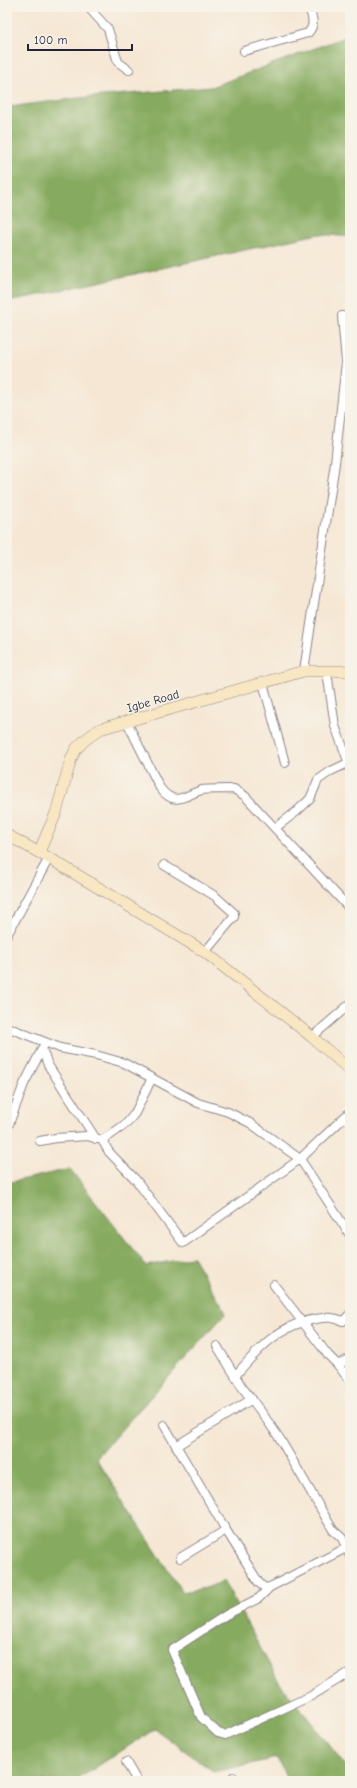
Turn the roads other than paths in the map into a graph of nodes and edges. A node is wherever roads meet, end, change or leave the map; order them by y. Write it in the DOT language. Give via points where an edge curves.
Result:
graph roads {
  1 [pos="88,7"];
  2 [pos="308,7"];
  3 [pos="244,51"];
  4 [pos="129,70"];
  5 [pos="342,316"];
  6 [pos="304,671"];
  7 [pos="350,671"];
  8 [pos="327,672"];
  9 [pos="263,683"];
  10 [pos="127,722"];
  11 [pos="284,763"];
  12 [pos="349,764"];
  13 [pos="275,828"];
  14 [pos="7,835"];
  15 [pos="39,852"];
  16 [pos="50,858"];
  17 [pos="164,865"];
  18 [pos="350,909"];
  19 [pos="7,935"];
  20 [pos="205,952"];
  21 [pos="350,1004"];
  22 [pos="7,1027"];
  23 [pos="312,1037"];
  24 [pos="43,1046"];
  25 [pos="350,1070"];
  26 [pos="152,1078"];
  27 [pos="350,1112"];
  28 [pos="7,1129"];
  29 [pos="99,1139"];
  30 [pos="40,1142"];
  31 [pos="300,1159"];
  32 [pos="350,1235"];
  33 [pos="274,1285"];
  34 [pos="350,1314"];
  35 [pos="301,1321"];
  36 [pos="217,1346"];
  37 [pos="350,1358"];
  38 [pos="338,1365"];
  39 [pos="235,1376"];
  40 [pos="350,1381"];
  41 [pos="252,1399"];
  42 [pos="164,1425"];
  43 [pos="176,1446"];
  44 [pos="226,1530"];
  45 [pos="348,1547"];
  46 [pos="350,1556"];
  47 [pos="180,1558"];
  48 [pos="270,1588"];
  49 [pos="350,1672"];
  50 [pos="126,1762"];
  51 [pos="137,1781"];
  1 -- 4 [label="street" via="108,29 118,62"];
  2 -- 3 [label="street" via="314,24 308,34"];
  5 -- 6 [label="street" via="346,362 335,464"];
  6 -- 8 [label="main road, Igbe Road"];
  6 -- 9 [label="main road, Igbe Road"];
  7 -- 8 [label="main road, Igbe Road"];
  8 -- 12 [label="street" via="335,726"];
  9 -- 10 [label="main road, Igbe Road"];
  9 -- 11 [label="street"];
  10 -- 13 [label="street" via="165,795 182,799 203,790 234,789 245,796"];
  10 -- 15 [label="main road, Igbe Road" via="100,729 76,750 56,813"];
  12 -- 13 [label="street" via="331,771 318,780 310,799"];
  13 -- 18 [label="street"];
  14 -- 15 [label="main road"];
  15 -- 16 [label="main road"];
  16 -- 19 [label="street"];
  16 -- 20 [label="main road"];
  17 -- 20 [label="street" via="208,891 234,913 234,917"];
  20 -- 23 [label="main road"];
  21 -- 23 [label="street"];
  22 -- 24 [label="street"];
  23 -- 25 [label="main road"];
  24 -- 26 [label="street" via="96,1055 124,1063"];
  24 -- 28 [label="street" via="24,1084"];
  24 -- 29 [label="street" via="48,1065"];
  26 -- 29 [label="street" via="135,1113 127,1123"];
  26 -- 31 [label="street" via="198,1103 243,1119"];
  27 -- 31 [label="street"];
  29 -- 30 [label="street" via="87,1136"];
  29 -- 31 [label="street" via="136,1180 183,1243"];
  31 -- 32 [label="street"];
  33 -- 35 [label="street"];
  34 -- 35 [label="street" via="343,1321 332,1317"];
  35 -- 38 [label="street"];
  35 -- 39 [label="street" via="277,1333"];
  36 -- 39 [label="street"];
  37 -- 38 [label="street"];
  38 -- 40 [label="street"];
  39 -- 41 [label="street"];
  41 -- 43 [label="street"];
  41 -- 45 [label="street" via="280,1439 333,1530"];
  42 -- 43 [label="street"];
  43 -- 44 [label="street"];
  44 -- 47 [label="street"];
  44 -- 48 [label="street" via="259,1583 265,1588"];
  45 -- 46 [label="street"];
  45 -- 48 [label="street"];
  48 -- 49 [label="street" via="259,1598 226,1615 172,1650 201,1717 218,1733 225,1735 311,1696"];
  50 -- 51 [label="street"];
}
